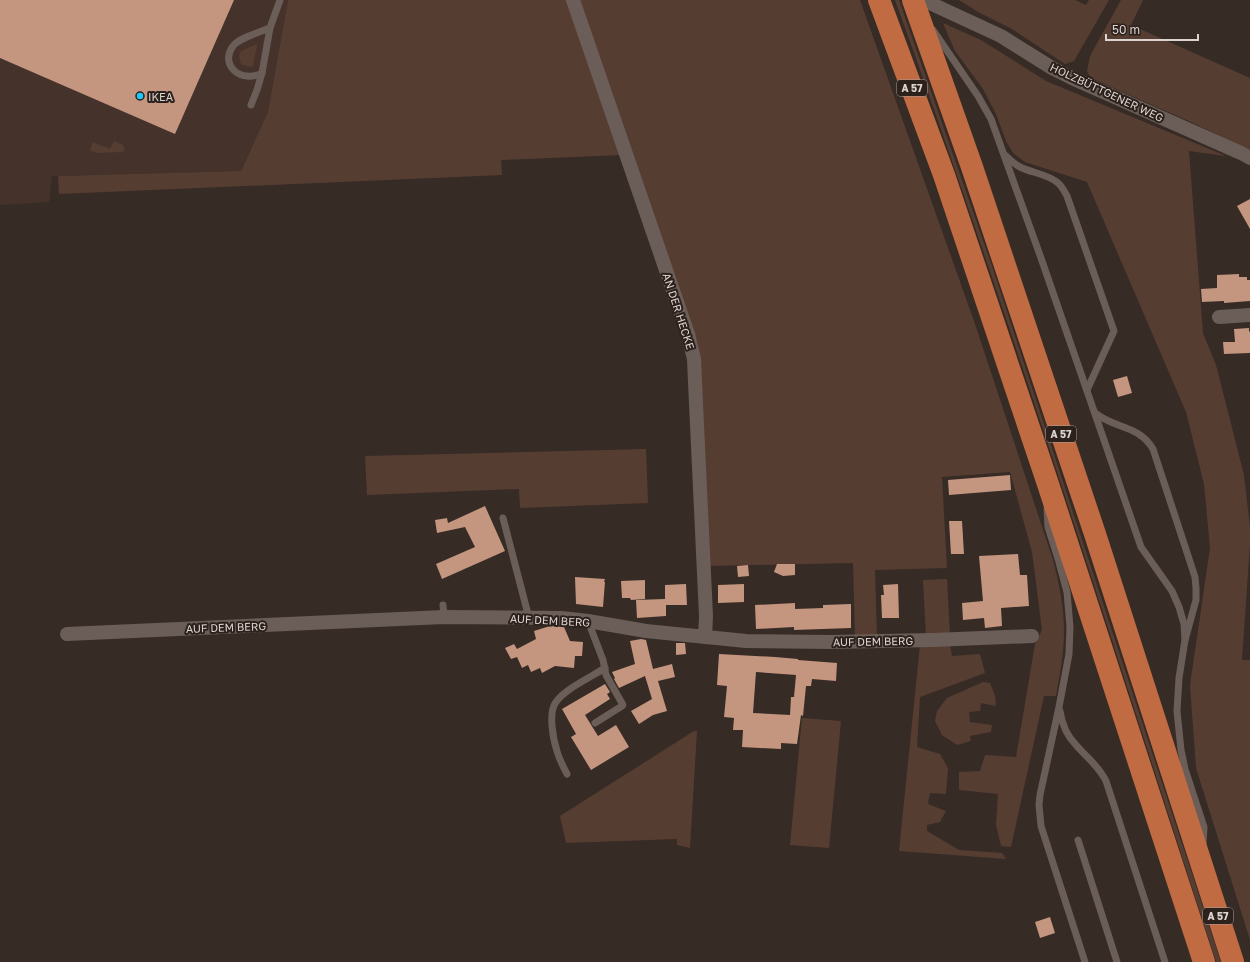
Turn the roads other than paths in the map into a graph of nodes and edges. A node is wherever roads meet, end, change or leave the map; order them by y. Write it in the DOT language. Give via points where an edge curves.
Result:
graph roads {
  1 [pos="280,0"];
  2 [pos="573,0"];
  3 [pos="879,0"];
  4 [pos="913,0"];
  5 [pos="916,0"];
  6 [pos="923,0"];
  7 [pos="270,28"];
  8 [pos="262,73"];
  9 [pos="251,105"];
  10 [pos="1004,154"];
  11 [pos="1250,158"];
  12 [pos="1250,315"];
  13 [pos="1219,317"];
  14 [pos="1087,390"];
  15 [pos="1095,414"];
  16 [pos="1047,481"];
  17 [pos="503,518"];
  18 [pos="529,618"];
  19 [pos="588,621"];
  20 [pos="67,634"];
  21 [pos="1032,636"];
  22 [pos="705,637"];
  23 [pos="1185,640"];
  24 [pos="605,668"];
  25 [pos="1059,707"];
  26 [pos="595,723"];
  27 [pos="567,774"];
  28 [pos="1078,840"];
  29 [pos="1203,871"];
  30 [pos="1085,962"];
  31 [pos="1117,962"];
  32 [pos="1165,962"];
  33 [pos="1204,962"];
  34 [pos="1233,962"];
  1 -- 7 [label="lane"];
  2 -- 22 [label="street, AN DER HECKE" via="692,350"];
  3 -- 16 [label="highway, A 57" via="944,175"];
  4 -- 29 [label="highway, A 57" via="1090,519"];
  5 -- 10 [label="lane" via="985,107"];
  6 -- 11 [label="street, HOLZBÜTTGENER WEG" via="1001,36 1052,68"];
  7 -- 8 [label="lane"];
  7 -- 8 [label="lane" via="240,40 233,45 230,52 231,67 237,74 255,77"];
  8 -- 9 [label="lane"];
  10 -- 14 [label="lane"];
  10 -- 14 [label="lane" via="1021,168 1057,182 1067,196 1114,330"];
  12 -- 13 [label="street"];
  14 -- 15 [label="lane"];
  15 -- 23 [label="lane" via="1142,547 1172,591 1179,606"];
  15 -- 23 [label="lane" via="1139,433 1153,449 1195,577 1196,600"];
  16 -- 25 [label="lane" via="1048,527 1066,592 1070,627 1069,654"];
  16 -- 33 [label="highway, A 57"];
  17 -- 18 [label="lane"];
  18 -- 19 [label="street, AUF DEM BERG"];
  18 -- 20 [label="street, AUF DEM BERG" via="444,611"];
  19 -- 22 [label="street, AUF DEM BERG" via="646,631"];
  19 -- 24 [label="lane"];
  21 -- 22 [label="street, AUF DEM BERG" via="831,642 746,641"];
  23 -- 29 [label="lane" via="1179,678 1178,731 1185,769 1204,827"];
  24 -- 26 [label="lane" via="608,680 623,705"];
  24 -- 27 [label="lane" via="555,703 551,722 556,750"];
  25 -- 30 [label="lane" via="1040,795 1041,826"];
  25 -- 32 [label="lane" via="1066,732 1101,771 1106,781"];
  28 -- 31 [label="lane"];
  29 -- 34 [label="highway, A 57"];
}
